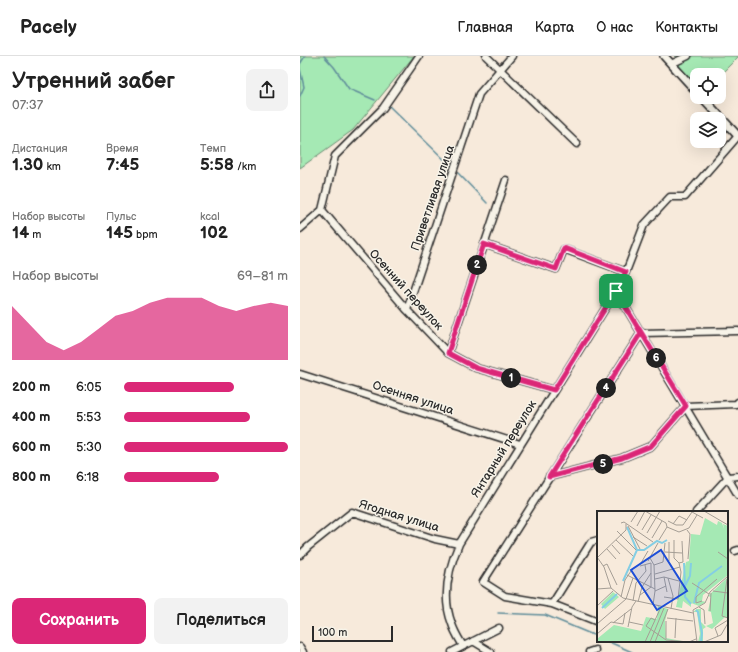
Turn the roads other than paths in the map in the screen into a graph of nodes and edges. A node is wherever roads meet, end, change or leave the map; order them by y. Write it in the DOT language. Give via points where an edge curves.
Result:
graph roads {
  1 [pos="419,56"];
  2 [pos="486,56"];
  3 [pos="512,56"];
  4 [pos="664,56"];
  5 [pos="688,56"];
  6 [pos="671,64"];
  7 [pos="500,70"];
  8 [pos="690,84"];
  9 [pos="708,104"];
  10 [pos="738,136"];
  11 [pos="577,144"];
  12 [pos="506,180"];
  13 [pos="322,210"];
  14 [pos="300,229"];
  15 [pos="484,244"];
  16 [pos="626,272"];
  17 [pos="616,291"];
  18 [pos="407,310"];
  19 [pos="738,331"];
  20 [pos="641,333"];
  21 [pos="448,353"];
  22 [pos="300,374"];
  23 [pos="554,390"];
  24 [pos="738,402"];
  25 [pos="686,406"];
  26 [pos="520,444"];
  27 [pos="738,476"];
  28 [pos="549,477"];
  29 [pos="728,477"];
  30 [pos="738,495"];
  31 [pos="697,511"];
  32 [pos="597,540"];
  33 [pos="458,544"];
  34 [pos="300,555"];
  35 [pos="552,604"];
  36 [pos="597,622"];
  37 [pos="499,628"];
  38 [pos="473,641"];
  39 [pos="463,646"];
  40 [pos="300,647"];
  41 [pos="303,652"];
  42 [pos="452,652"];
  43 [pos="491,652"];
  1 -- 13 [label="street" via="383,108 336,156"];
  2 -- 7 [label="street"];
  3 -- 7 [label="street"];
  4 -- 6 [label="street"];
  5 -- 6 [label="street"];
  6 -- 8 [label="street"];
  7 -- 11 [label="street"];
  7 -- 18 [label="street, Приветливая улица" via="479,94"];
  9 -- 10 [label="street"];
  10 -- 16 [label="street, Янтарный переулок" via="684,196 670,197 644,225"];
  12 -- 15 [label="street"];
  13 -- 14 [label="street"];
  13 -- 18 [label="street, Осенний переулок"];
  15 -- 16 [label="street" via="556,269 564,248"];
  15 -- 21 [label="street"];
  16 -- 17 [label="street, Янтарный переулок"];
  17 -- 20 [label="street"];
  17 -- 23 [label="street, Янтарный переулок"];
  18 -- 21 [label="street, Осенний переулок"];
  19 -- 20 [label="street"];
  20 -- 25 [label="street"];
  20 -- 28 [label="street"];
  21 -- 23 [label="street, Осенний переулок" via="476,368"];
  22 -- 26 [label="street, Осенняя улица"];
  23 -- 26 [label="street, Янтарный переулок"];
  24 -- 25 [label="street"];
  25 -- 28 [label="street" via="651,446 622,458"];
  25 -- 29 [label="street"];
  26 -- 33 [label="street, Янтарный переулок"];
  27 -- 29 [label="street"];
  28 -- 35 [label="street" via="483,582 505,596"];
  29 -- 30 [label="street"];
  29 -- 31 [label="street"];
  32 -- 35 [label="street" via="591,542"];
  33 -- 34 [label="street, Ягодная улица" via="352,512"];
  33 -- 39 [label="street, Янтарный переулок" via="447,582 447,602 451,623"];
  35 -- 36 [label="street"];
  37 -- 38 [label="street"];
  38 -- 39 [label="street"];
  38 -- 43 [label="street"];
  39 -- 42 [label="street"];
  40 -- 41 [label="street"];
}
